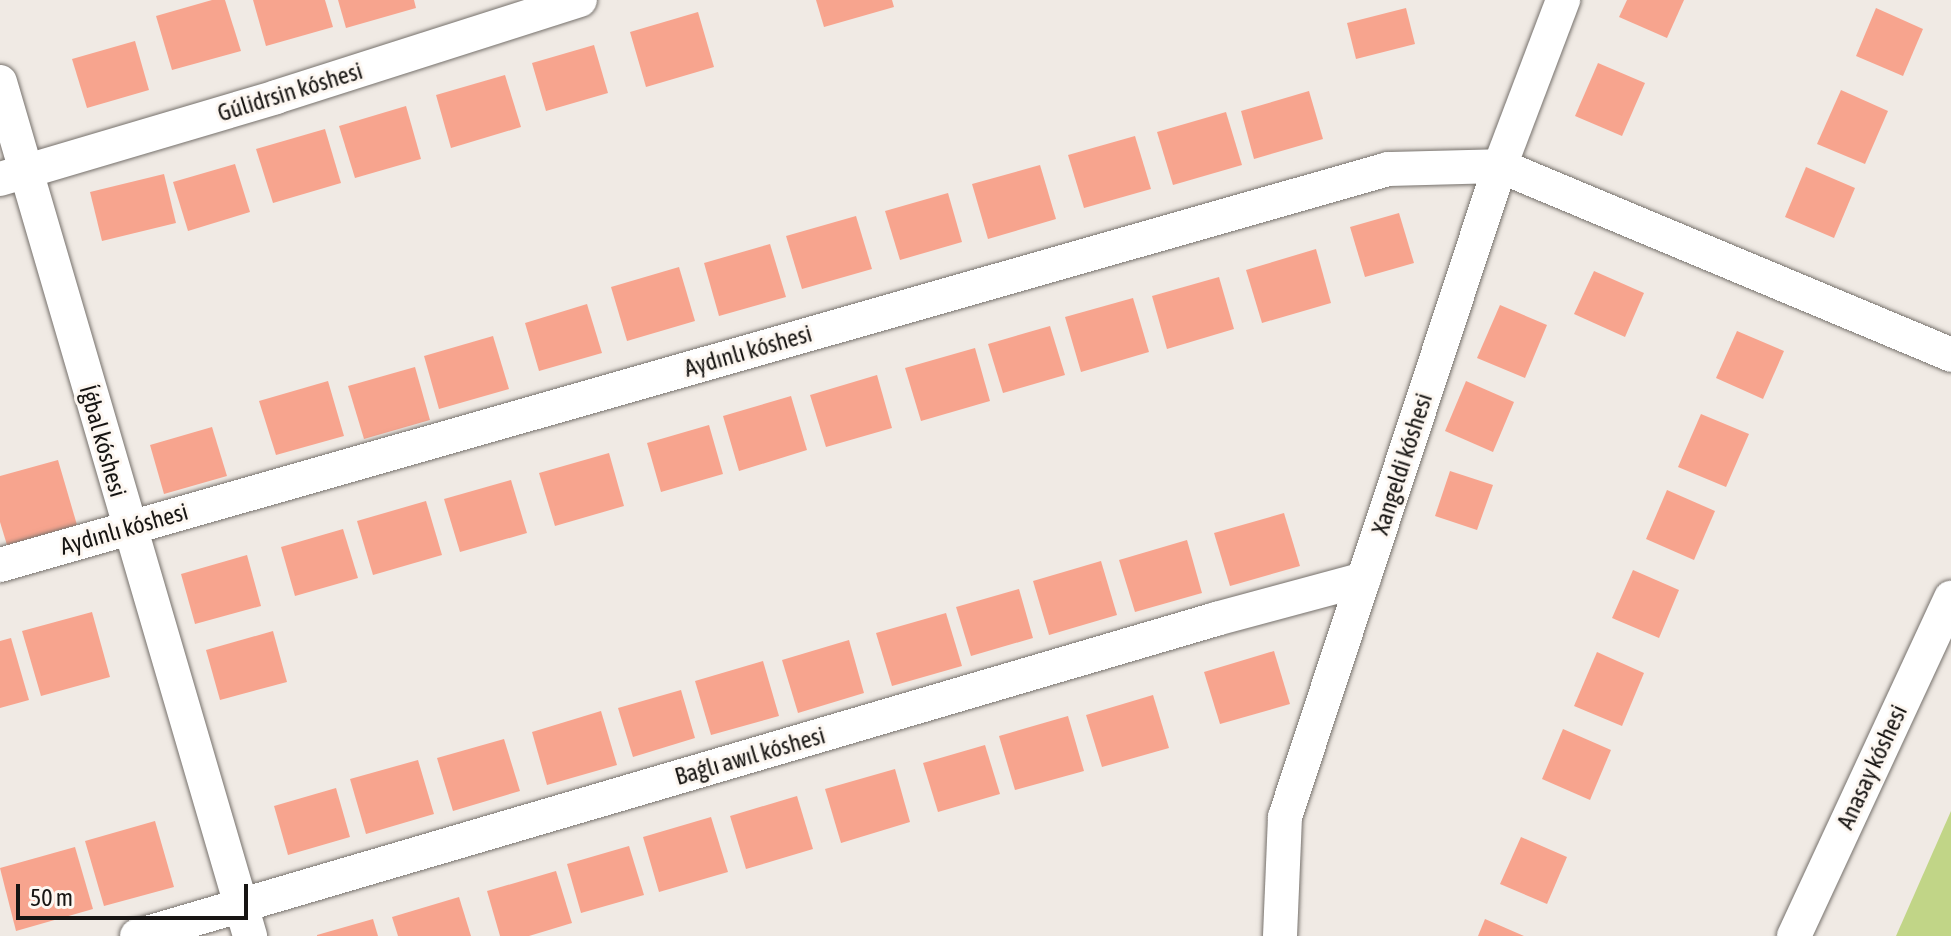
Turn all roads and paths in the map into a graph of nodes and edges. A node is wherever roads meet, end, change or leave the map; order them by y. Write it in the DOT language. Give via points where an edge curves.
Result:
graph roads {
  1 [pos="580,0"];
  2 [pos="1563,0"];
  3 [pos="0,82"];
  4 [pos="1500,166"];
  5 [pos="13,175"];
  6 [pos="1951,355"];
  7 [pos="128,528"];
  8 [pos="0,565"];
  9 [pos="1364,579"];
  10 [pos="1951,598"];
  11 [pos="245,921"];
  12 [pos="137,936"];
  13 [pos="1280,936"];
  14 [pos="1794,936"];
  1 -- 5 [label="street, Gúlidrsin kóshesi"];
  2 -- 4 [label="street, Xangeldi kóshesi"];
  3 -- 5 [label="street, Íǵbal kóshesi"];
  4 -- 6 [label="street"];
  4 -- 7 [label="street, Aydınlı kóshesi" via="1388,169"];
  4 -- 9 [label="street, Xangeldi kóshesi"];
  5 -- 7 [label="street, Íǵbal kóshesi"];
  7 -- 8 [label="street, Aydınlı kóshesi"];
  7 -- 11 [label="street, Íǵbal kóshesi"];
  9 -- 11 [label="street, Baǵlı awıl kóshesi" via="1201,623"];
  9 -- 13 [label="street, Xangeldi kóshesi" via="1285,817"];
  10 -- 14 [label="street, Anasay kóshesi"];
  11 -- 12 [label="street, Baǵlı awıl kóshesi"];
}
